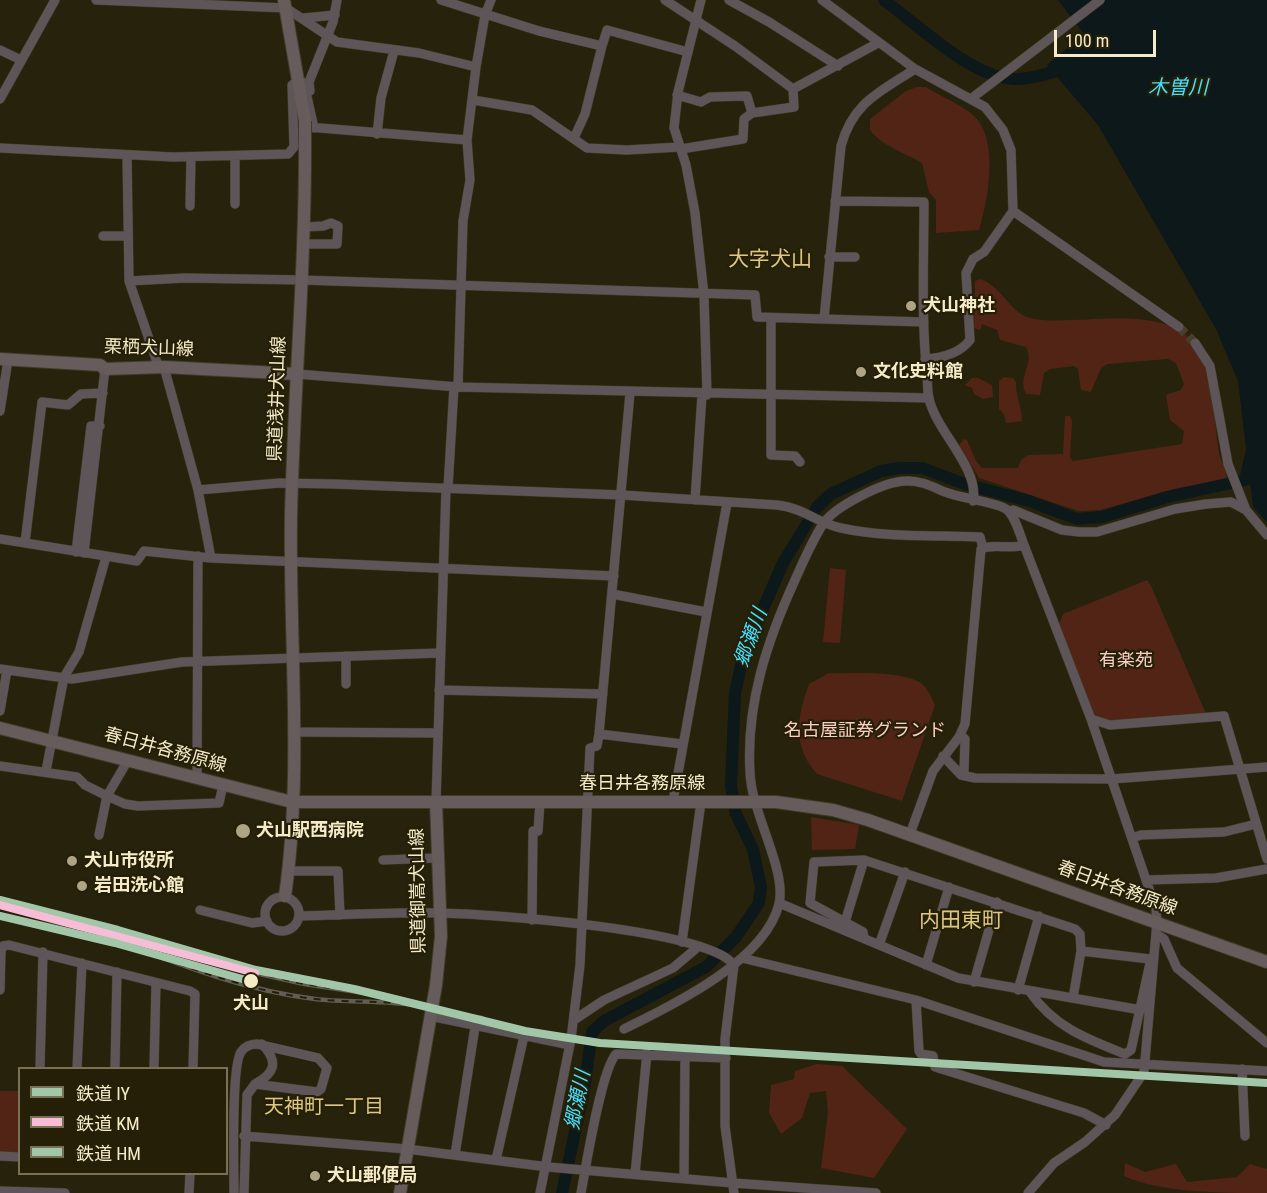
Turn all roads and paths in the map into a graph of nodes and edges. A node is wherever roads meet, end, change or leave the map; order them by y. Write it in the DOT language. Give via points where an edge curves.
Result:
graph roads {
  1 [pos="55,0"];
  2 [pos="96,0"];
  3 [pos="337,0"];
  4 [pos="441,0"];
  5 [pos="491,0"];
  6 [pos="665,0"];
  7 [pos="701,0"];
  8 [pos="729,0"];
  9 [pos="822,0"];
  10 [pos="1100,0"];
  11 [pos="285,4"];
  12 [pos="335,15"];
  13 [pos="485,15"];
  14 [pos="304,18"];
  15 [pos="696,20"];
  16 [pos="327,36"];
  17 [pos="878,43"];
  18 [pos="602,46"];
  19 [pos="0,50"];
  20 [pos="394,51"];
  21 [pos="688,52"];
  22 [pos="21,60"];
  23 [pos="838,66"];
  24 [pos="476,67"];
  25 [pos="915,69"];
  26 [pos="299,81"];
  27 [pos="792,89"];
  28 [pos="677,94"];
  29 [pos="972,98"];
  30 [pos="0,99"];
  31 [pos="473,100"];
  32 [pos="309,102"];
  33 [pos="752,113"];
  34 [pos="294,127"];
  35 [pos="314,128"];
  36 [pos="377,134"];
  37 [pos="574,138"];
  38 [pos="467,140"];
  39 [pos="0,148"];
  40 [pos="681,148"];
  41 [pos="127,155"];
  42 [pos="235,156"];
  43 [pos="191,157"];
  44 [pos="835,201"];
  45 [pos="235,204"];
  46 [pos="190,207"];
  47 [pos="1013,211"];
  48 [pos="304,227"];
  49 [pos="103,236"];
  50 [pos="126,236"];
  51 [pos="303,244"];
  52 [pos="829,257"];
  53 [pos="855,257"];
  54 [pos="302,280"];
  55 [pos="129,281"];
  56 [pos="461,287"];
  57 [pos="704,295"];
  58 [pos="771,318"];
  59 [pos="824,319"];
  60 [pos="924,322"];
  61 [pos="1179,327"];
  62 [pos="1195,343"];
  63 [pos="926,358"];
  64 [pos="4,360"];
  65 [pos="161,367"];
  66 [pos="105,369"];
  67 [pos="297,374"];
  68 [pos="456,387"];
  69 [pos="103,393"];
  70 [pos="630,393"];
  71 [pos="704,395"];
  72 [pos="772,396"];
  73 [pos="929,398"];
  74 [pos="0,411"];
  75 [pos="800,462"];
  76 [pos="293,483"];
  77 [pos="198,489"];
  78 [pos="447,489"];
  79 [pos="622,495"];
  80 [pos="695,500"];
  81 [pos="973,501"];
  82 [pos="727,503"];
  83 [pos="1246,510"];
  84 [pos="1009,512"];
  85 [pos="821,521"];
  86 [pos="1267,534"];
  87 [pos="0,539"];
  88 [pos="25,543"];
  89 [pos="1024,545"];
  90 [pos="983,548"];
  91 [pos="80,552"];
  92 [pos="198,556"];
  93 [pos="106,557"];
  94 [pos="211,558"];
  95 [pos="292,560"];
  96 [pos="443,566"];
  97 [pos="614,576"];
  98 [pos="612,594"];
  99 [pos="706,612"];
  100 [pos="440,653"];
  101 [pos="346,656"];
  102 [pos="294,657"];
  103 [pos="197,662"];
  104 [pos="3,669"];
  105 [pos="64,677"];
  106 [pos="346,684"];
  107 [pos="439,690"];
  108 [pos="603,694"];
  109 [pos="0,711"];
  110 [pos="1091,719"];
  111 [pos="0,728"];
  112 [pos="293,732"];
  113 [pos="438,733"];
  114 [pos="598,734"];
  115 [pos="960,735"];
  116 [pos="52,741"];
  117 [pos="682,744"];
  118 [pos="943,756"];
  119 [pos="128,760"];
  120 [pos="0,766"];
  121 [pos="1267,767"];
  122 [pos="1240,769"];
  123 [pos="46,771"];
  124 [pos="961,775"];
  125 [pos="197,777"];
  126 [pos="1112,779"];
  127 [pos="223,785"];
  128 [pos="108,796"];
  129 [pos="673,801"];
  130 [pos="292,802"];
  131 [pos="436,802"];
  132 [pos="540,802"];
  133 [pos="587,802"];
  134 [pos="701,802"];
  135 [pos="749,802"];
  136 [pos="1256,824"];
  137 [pos="910,834"];
  138 [pos="99,835"];
  139 [pos="1132,838"];
  140 [pos="436,858"];
  141 [pos="1267,859"];
  142 [pos="383,860"];
  143 [pos="864,860"];
  144 [pos="1267,869"];
  145 [pos="288,871"];
  146 [pos="905,872"];
  147 [pos="1146,880"];
  148 [pos="949,887"];
  149 [pos="285,896"];
  150 [pos="997,902"];
  151 [pos="779,903"];
  152 [pos="200,910"];
  153 [pos="441,913"];
  154 [pos="340,915"];
  155 [pos="299,916"];
  156 [pos="1039,916"];
  157 [pos="532,920"];
  158 [pos="267,921"];
  159 [pos="845,922"];
  160 [pos="583,924"];
  161 [pos="1156,928"];
  162 [pos="864,939"];
  163 [pos="682,942"];
  164 [pos="879,945"];
  165 [pos="704,948"];
  166 [pos="1081,951"];
  167 [pos="44,952"];
  168 [pos="742,958"];
  169 [pos="1153,959"];
  170 [pos="730,962"];
  171 [pos="1267,962"];
  172 [pos="81,963"];
  173 [pos="926,964"];
  174 [pos="117,972"];
  175 [pos="974,982"];
  176 [pos="156,983"];
  177 [pos="0,990"];
  178 [pos="1018,990"];
  179 [pos="1030,992"];
  180 [pos="1073,998"];
  181 [pos="916,1000"];
  182 [pos="1141,1010"];
  183 [pos="430,1016"];
  184 [pos="574,1020"];
  185 [pos="475,1027"];
  186 [pos="624,1029"];
  187 [pos="524,1036"];
  188 [pos="1267,1043"];
  189 [pos="262,1044"];
  190 [pos="570,1045"];
  191 [pos="647,1053"];
  192 [pos="685,1056"];
  193 [pos="726,1058"];
  194 [pos="1145,1065"];
  195 [pos="40,1067"];
  196 [pos="77,1067"];
  197 [pos="115,1067"];
  198 [pos="154,1067"];
  199 [pos="193,1067"];
  200 [pos="1242,1069"];
  201 [pos="1267,1071"];
  202 [pos="255,1084"];
  203 [pos="231,1104"];
  204 [pos="1106,1125"];
  205 [pos="244,1136"];
  206 [pos="1245,1136"];
  207 [pos="407,1149"];
  208 [pos="455,1155"];
  209 [pos="0,1156"];
  210 [pos="18,1157"];
  211 [pos="496,1160"];
  212 [pos="547,1166"];
  213 [pos="584,1170"];
  214 [pos="635,1174"];
  215 [pos="189,1175"];
  216 [pos="684,1179"];
  217 [pos="733,1188"];
  218 [pos="0,1191"];
  219 [pos="65,1193"];
  220 [pos="189,1193"];
  221 [pos="234,1193"];
  222 [pos="244,1193"];
  223 [pos="400,1193"];
  224 [pos="540,1193"];
  225 [pos="581,1193"];
  226 [pos="876,1193"];
  227 [pos="1028,1193"];
  1 -- 22 [label="street"];
  2 -- 11 [label="street"];
  3 -- 12 [label="street"];
  4 -- 13 [label="street"];
  5 -- 13 [label="street"];
  6 -- 15 [label="street"];
  7 -- 15 [label="street"];
  8 -- 23 [label="street"];
  9 -- 17 [label="street"];
  10 -- 29 [label="street"];
  11 -- 14 [label="street"];
  11 -- 26 [label="main road, 県道浅井犬山線"];
  12 -- 14 [label="street"];
  12 -- 16 [label="street"];
  13 -- 18 [label="street"];
  13 -- 24 [label="street"];
  14 -- 16 [label="street"];
  15 -- 21 [label="street"];
  15 -- 27 [label="street"];
  16 -- 20 [label="street" via="349,45"];
  16 -- 32 [label="street" via="309,82"];
  17 -- 23 [label="street"];
  17 -- 25 [label="street"];
  18 -- 21 [label="street" via="607,30"];
  18 -- 37 [label="street" via="585,114"];
  19 -- 22 [label="street"];
  20 -- 24 [label="street"];
  20 -- 36 [label="street" via="381,98"];
  21 -- 28 [label="street"];
  22 -- 30 [label="street"];
  23 -- 27 [label="street"];
  24 -- 31 [label="street"];
  25 -- 29 [label="street"];
  25 -- 44 [label="street" via="872,96 851,119 841,146"];
  26 -- 32 [label="street" via="304,83"];
  26 -- 34 [label="street" via="292,85"];
  26 -- 48 [label="main road, 県道浅井犬山線, bridge" via="305,120"];
  27 -- 33 [label="street" via="794,107"];
  28 -- 33 [label="street" via="701,102 710,97 747,96"];
  28 -- 40 [label="street" via="674,128"];
  29 -- 47 [label="street" via="998,120 1009,142"];
  31 -- 37 [label="street" via="532,110"];
  31 -- 38 [label="street"];
  32 -- 35 [label="street"];
  33 -- 40 [label="street" via="744,119 743,139"];
  34 -- 35 [label="street"];
  34 -- 42 [label="street" via="291,153"];
  35 -- 36 [label="street"];
  36 -- 38 [label="street"];
  37 -- 40 [label="street" via="587,148"];
  38 -- 56 [label="street" via="470,180 463,221"];
  39 -- 41 [label="street"];
  40 -- 57 [label="street" via="695,213"];
  41 -- 43 [label="street"];
  41 -- 50 [label="street"];
  42 -- 43 [label="street"];
  42 -- 45 [label="street"];
  43 -- 46 [label="street"];
  44 -- 52 [label="street"];
  44 -- 60 [label="street" via="924,202"];
  47 -- 61 [label="street"];
  47 -- 63 [label="street" via="984,252 969,264 966,273 970,340 948,355"];
  48 -- 51 [label="main road, 県道浅井犬山線"];
  48 -- 51 [label="street" via="331,223 338,226 337,244"];
  49 -- 50 [label="street"];
  50 -- 55 [label="street"];
  51 -- 54 [label="main road, 県道浅井犬山線"];
  52 -- 53 [label="street"];
  52 -- 59 [label="street"];
  54 -- 55 [label="street"];
  54 -- 56 [label="street"];
  54 -- 67 [label="main road, 県道浅井犬山線"];
  55 -- 65 [label="street"];
  56 -- 57 [label="street"];
  56 -- 68 [label="street"];
  57 -- 58 [label="street" via="755,295 757,317"];
  57 -- 71 [label="street"];
  58 -- 59 [label="street"];
  58 -- 72 [label="street"];
  59 -- 60 [label="street"];
  60 -- 63 [label="street"];
  62 -- 83 [label="street" via="1210,366 1223,449"];
  63 -- 73 [label="street"];
  64 -- 66 [label="main road, 栗栖犬山線" via="100,365"];
  64 -- 74 [label="street"];
  65 -- 66 [label="main road, 栗栖犬山線"];
  65 -- 67 [label="main road, 栗栖犬山線"];
  65 -- 77 [label="street"];
  66 -- 69 [label="street"];
  67 -- 68 [label="street"];
  67 -- 76 [label="main road, 県道浅井犬山線"];
  68 -- 70 [label="street"];
  68 -- 78 [label="street"];
  69 -- 88 [label="street" via="81,394 68,405 42,402"];
  69 -- 91 [label="street"];
  70 -- 71 [label="street"];
  70 -- 79 [label="street"];
  71 -- 72 [label="street"];
  71 -- 80 [label="street"];
  72 -- 73 [label="street"];
  72 -- 75 [label="street" via="771,455 795,456"];
  73 -- 81 [label="street" via="969,475"];
  76 -- 77 [label="street"];
  76 -- 78 [label="street"];
  76 -- 95 [label="main road, 県道浅井犬山線"];
  77 -- 94 [label="street"];
  78 -- 79 [label="street"];
  78 -- 96 [label="street"];
  79 -- 80 [label="street"];
  79 -- 97 [label="street"];
  80 -- 82 [label="street"];
  81 -- 84 [label="street"];
  81 -- 85 [label="street" via="926,484 898,481"];
  82 -- 85 [label="street" via="801,509"];
  82 -- 99 [label="street"];
  83 -- 84 [label="street" via="1231,502 1206,504 1097,532 1062,530 1014,510"];
  83 -- 86 [label="street"];
  84 -- 89 [label="street"];
  85 -- 90 [label="street" via="864,533 980,537"];
  85 -- 135 [label="street" via="772,630 755,694"];
  87 -- 88 [label="street"];
  88 -- 91 [label="street"];
  89 -- 90 [label="street"];
  89 -- 110 [label="street"];
  90 -- 115 [label="street" via="966,716"];
  91 -- 93 [label="street"];
  92 -- 93 [label="street" via="144,551 137,561"];
  92 -- 94 [label="street"];
  92 -- 103 [label="street"];
  93 -- 105 [label="street" via="79,652"];
  94 -- 95 [label="street"];
  95 -- 96 [label="street"];
  95 -- 102 [label="main road, 県道浅井犬山線"];
  96 -- 97 [label="street"];
  96 -- 100 [label="street"];
  97 -- 98 [label="street"];
  98 -- 99 [label="street"];
  98 -- 108 [label="street"];
  99 -- 117 [label="street"];
  100 -- 101 [label="street"];
  100 -- 107 [label="street"];
  101 -- 102 [label="street"];
  101 -- 106 [label="street"];
  102 -- 103 [label="street"];
  102 -- 112 [label="main road, 県道浅井犬山線"];
  103 -- 105 [label="street"];
  103 -- 125 [label="street"];
  104 -- 105 [label="street"];
  104 -- 109 [label="street"];
  105 -- 116 [label="street"];
  107 -- 108 [label="street"];
  107 -- 113 [label="street"];
  108 -- 114 [label="street"];
  110 -- 122 [label="street" via="1110,725 1224,716"];
  110 -- 126 [label="street"];
  111 -- 116 [label="main road, 春日井各務原線"];
  112 -- 113 [label="street"];
  112 -- 130 [label="main road, 県道浅井犬山線"];
  113 -- 131 [label="street"];
  114 -- 117 [label="street"];
  114 -- 133 [label="street" via="597,746 590,748"];
  115 -- 118 [label="street"];
  115 -- 124 [label="street" via="965,739"];
  116 -- 119 [label="main road, 春日井各務原線"];
  116 -- 123 [label="street"];
  117 -- 129 [label="street"];
  118 -- 124 [label="street"];
  118 -- 137 [label="street" via="929,780"];
  119 -- 125 [label="main road, 春日井各務原線"];
  119 -- 128 [label="street"];
  120 -- 123 [label="street"];
  121 -- 122 [label="street"];
  122 -- 126 [label="street"];
  122 -- 136 [label="street"];
  123 -- 128 [label="street" via="77,777"];
  124 -- 126 [label="street"];
  125 -- 127 [label="main road, 春日井各務原線"];
  126 -- 139 [label="street"];
  127 -- 128 [label="street" via="219,802 138,806"];
  127 -- 130 [label="main road, 春日井各務原線"];
  128 -- 138 [label="street"];
  129 -- 133 [label="main road, 春日井各務原線"];
  129 -- 134 [label="main road, 春日井各務原線"];
  130 -- 131 [label="main road, 春日井各務原線"];
  130 -- 145 [label="main road, 県道浅井犬山線"];
  131 -- 132 [label="main road, 春日井各務原線"];
  131 -- 140 [label="main road, 県道御嵩犬山線"];
  132 -- 133 [label="main road, 春日井各務原線"];
  132 -- 157 [label="street" via="538,831 533,831"];
  133 -- 160 [label="street"];
  134 -- 135 [label="main road, 春日井各務原線"];
  134 -- 163 [label="street"];
  135 -- 137 [label="main road, 春日井各務原線" via="833,810"];
  135 -- 151 [label="street" via="778,874"];
  136 -- 139 [label="street" via="1224,832"];
  136 -- 141 [label="street"];
  137 -- 161 [label="main road, 春日井各務原線"];
  139 -- 147 [label="street"];
  140 -- 142 [label="street"];
  140 -- 153 [label="main road, 県道御嵩犬山線"];
  143 -- 146 [label="street"];
  143 -- 159 [label="street"];
  143 -- 159 [label="street" via="814,862 810,903"];
  144 -- 147 [label="street" via="1216,878"];
  145 -- 149 [label="main road, 県道浅井犬山線"];
  145 -- 154 [label="street" via="338,871"];
  146 -- 148 [label="street"];
  146 -- 164 [label="street"];
  147 -- 161 [label="street" via="1156,909"];
  148 -- 150 [label="street"];
  148 -- 173 [label="street"];
  149 -- 155 [label="street" via="292,900"];
  149 -- 158 [label="street" via="271,901"];
  150 -- 156 [label="street"];
  150 -- 175 [label="street"];
  151 -- 162 [label="street"];
  151 -- 168 [label="street" via="771,921"];
  152 -- 158 [label="street" via="252,923"];
  153 -- 154 [label="street"];
  153 -- 157 [label="street"];
  153 -- 183 [label="main road, 県道御嵩犬山線"];
  154 -- 155 [label="street"];
  155 -- 158 [label="street" via="284,931 276,930"];
  156 -- 166 [label="street" via="1075,929 1080,934"];
  156 -- 178 [label="street"];
  157 -- 160 [label="street"];
  159 -- 162 [label="street" via="863,932"];
  160 -- 163 [label="street"];
  160 -- 184 [label="street"];
  161 -- 169 [label="street"];
  161 -- 171 [label="main road, 春日井各務原線"];
  161 -- 188 [label="street" via="1177,968"];
  162 -- 164 [label="street"];
  163 -- 165 [label="street"];
  164 -- 173 [label="street"];
  165 -- 170 [label="street"];
  165 -- 184 [label="street"];
  166 -- 169 [label="street"];
  166 -- 180 [label="street"];
  167 -- 172 [label="street"];
  167 -- 177 [label="street" via="3,946"];
  167 -- 195 [label="street"];
  168 -- 170 [label="street"];
  168 -- 181 [label="street"];
  169 -- 182 [label="street"];
  169 -- 194 [label="street"];
  170 -- 186 [label="street" via="700,990"];
  170 -- 193 [label="street"];
  172 -- 174 [label="street"];
  172 -- 196 [label="street"];
  173 -- 175 [label="street"];
  174 -- 176 [label="street"];
  174 -- 197 [label="street"];
  175 -- 178 [label="street"];
  176 -- 198 [label="street"];
  176 -- 199 [label="street" via="195,994"];
  178 -- 179 [label="street"];
  179 -- 180 [label="street"];
  179 -- 182 [label="street" via="1058,1023 1125,1054 1131,1050"];
  180 -- 182 [label="street"];
  181 -- 194 [label="street" via="1104,1062"];
  181 -- 204 [label="street" via="919,1051 933,1056 935,1067 1084,1113"];
  183 -- 185 [label="street"];
  183 -- 207 [label="main road, 県道御嵩犬山線"];
  184 -- 190 [label="street"];
  185 -- 187 [label="street"];
  185 -- 208 [label="street"];
  187 -- 190 [label="street"];
  187 -- 211 [label="street"];
  189 -- 202 [label="street" via="271,1055 272,1070"];
  189 -- 202 [label="street" via="318,1058 327,1068 317,1092"];
  189 -- 203 [label="street" via="250,1045 241,1052"];
  190 -- 212 [label="street"];
  191 -- 192 [label="street"];
  191 -- 213 [label="street" via="622,1053 612,1059"];
  191 -- 214 [label="street"];
  192 -- 193 [label="street"];
  192 -- 216 [label="street"];
  193 -- 217 [label="street" via="725,1126"];
  194 -- 200 [label="street"];
  194 -- 204 [label="street" via="1142,1076"];
  200 -- 201 [label="street"];
  200 -- 206 [label="street"];
  202 -- 205 [label="street" via="247,1095"];
  203 -- 221 [label="street"];
  204 -- 227 [label="street" via="1054,1163"];
  205 -- 207 [label="street"];
  205 -- 222 [label="street"];
  207 -- 208 [label="street"];
  207 -- 223 [label="main road, 県道御嵩犬山線"];
  208 -- 211 [label="street"];
  209 -- 210 [label="street"];
  211 -- 212 [label="street"];
  212 -- 213 [label="street"];
  212 -- 224 [label="street"];
  213 -- 214 [label="street"];
  213 -- 225 [label="street"];
  214 -- 216 [label="street"];
  215 -- 220 [label="street"];
  216 -- 217 [label="street"];
  217 -- 226 [label="street"];
  218 -- 219 [label="street"];
}
